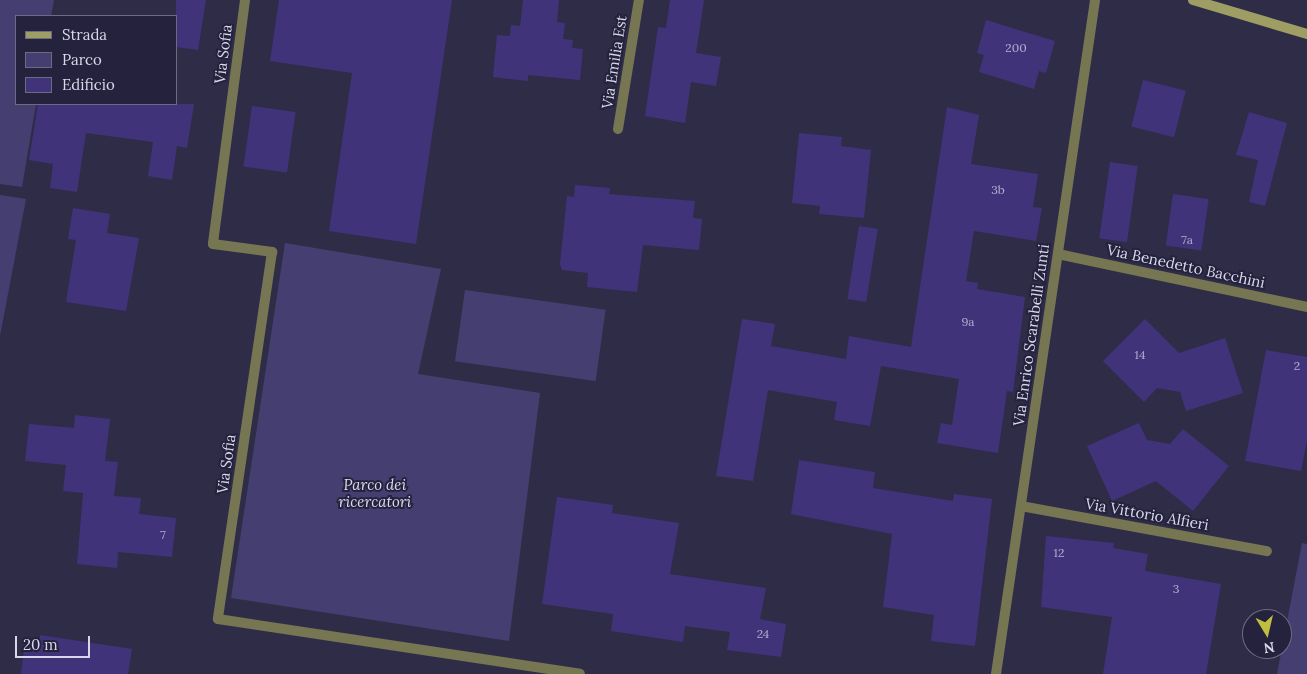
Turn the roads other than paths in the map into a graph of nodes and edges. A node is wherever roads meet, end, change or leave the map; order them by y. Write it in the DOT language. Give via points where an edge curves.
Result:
graph roads {
  1 [pos="246,0"];
  2 [pos="639,0"];
  3 [pos="1095,0"];
  4 [pos="1193,0"];
  5 [pos="1307,34"];
  6 [pos="618,129"];
  7 [pos="1058,254"];
  8 [pos="1307,307"];
  9 [pos="1021,506"];
  10 [pos="1268,551"];
  11 [pos="580,674"];
  12 [pos="996,674"];
  1 -- 11 [label="street, Via Sofia" via="213,244 272,252 218,620"];
  2 -- 6 [label="street, Via Emilia Est"];
  3 -- 7 [label="street, Via Enrico Scarabelli Zunti"];
  4 -- 5 [label="main road"];
  7 -- 8 [label="street, Via Benedetto Bacchini"];
  7 -- 9 [label="street, Via Enrico Scarabelli Zunti"];
  9 -- 10 [label="street, Via Vittorio Alfieri"];
  9 -- 12 [label="street, Via Enrico Scarabelli Zunti"];
}
